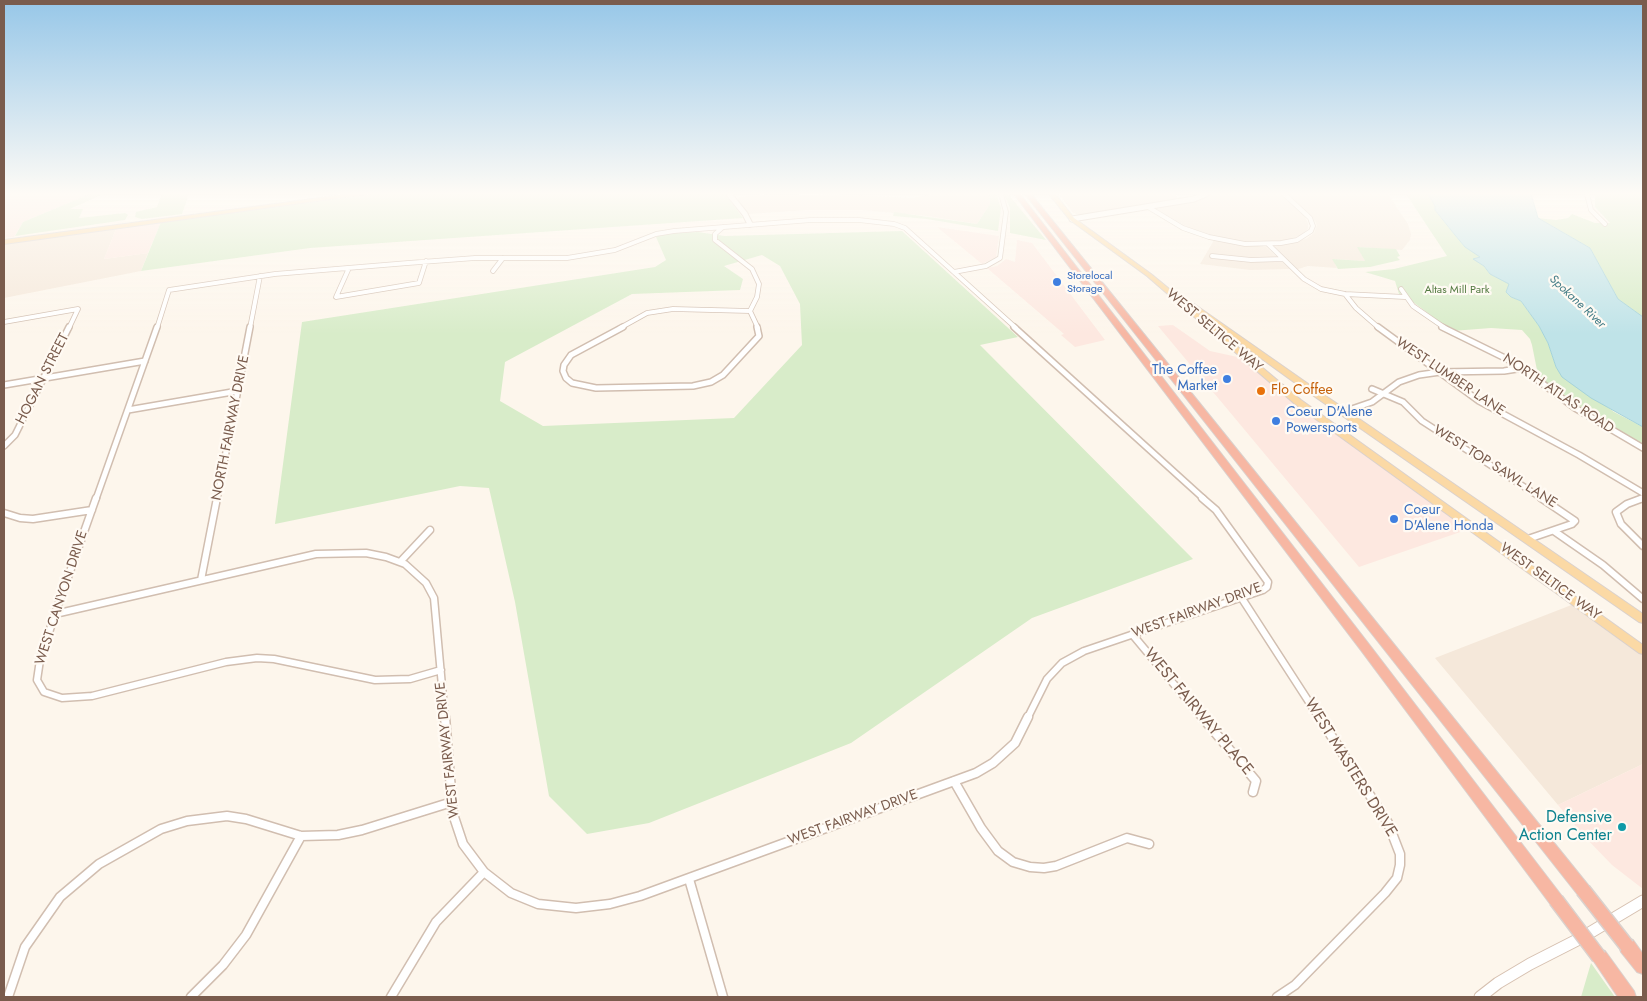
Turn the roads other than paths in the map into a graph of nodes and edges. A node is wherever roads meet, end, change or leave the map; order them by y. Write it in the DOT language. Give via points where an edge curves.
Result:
graph roads {
  1 [pos="640,241"];
  2 [pos="716,241"];
  3 [pos="919,241"];
  4 [pos="1004,241"];
  5 [pos="1057,241"];
  6 [pos="1100,241"];
  7 [pos="1226,241"];
  8 [pos="1292,241"];
  9 [pos="1061,243"];
  10 [pos="1268,244"];
  11 [pos="1106,245"];
  12 [pos="1212,256"];
  13 [pos="503,258"];
  14 [pos="1283,259"];
  15 [pos="426,262"];
  16 [pos="1133,264"];
  17 [pos="349,268"];
  18 [pos="494,271"];
  19 [pos="954,272"];
  20 [pos="1148,275"];
  21 [pos="260,276"];
  22 [pos="1401,289"];
  23 [pos="169,290"];
  24 [pos="1344,294"];
  25 [pos="1405,297"];
  26 [pos="750,311"];
  27 [pos="4,322"];
  28 [pos="145,361"];
  29 [pos="1523,368"];
  30 [pos="1440,372"];
  31 [pos="44,378"];
  32 [pos="4,384"];
  33 [pos="1372,389"];
  34 [pos="238,391"];
  35 [pos="1383,394"];
  36 [pos="128,410"];
  37 [pos="1343,412"];
  38 [pos="4,446"];
  39 [pos="1643,448"];
  40 [pos="1643,493"];
  41 [pos="1643,498"];
  42 [pos="92,510"];
  43 [pos="4,513"];
  44 [pos="12,516"];
  45 [pos="4,521"];
  46 [pos="430,530"];
  47 [pos="1554,531"];
  48 [pos="1528,540"];
  49 [pos="1643,546"];
  50 [pos="400,562"];
  51 [pos="201,580"];
  52 [pos="1241,597"];
  53 [pos="1643,599"];
  54 [pos="55,614"];
  55 [pos="1643,619"];
  56 [pos="1132,634"];
  57 [pos="1643,650"];
  58 [pos="441,670"];
  59 [pos="954,781"];
  60 [pos="1253,792"];
  61 [pos="452,802"];
  62 [pos="301,836"];
  63 [pos="1149,844"];
  64 [pos="484,872"];
  65 [pos="689,878"];
  66 [pos="1643,901"];
  67 [pos="1643,966"];
  68 [pos="8,997"];
  69 [pos="191,997"];
  70 [pos="391,997"];
  71 [pos="724,997"];
  72 [pos="1277,997"];
  73 [pos="1480,997"];
  74 [pos="1628,997"];
  1 -- 13 [label="street, WEST FAIRWAY DRIVE" via="581,257 549,260"];
  2 -- 26 [label="street" via="752,269 759,281 757,297"];
  3 -- 19 [label="street, WEST FAIRWAY DRIVE"];
  4 -- 19 [label="street" via="1001,256 997,260 986,266"];
  5 -- 9 [label="highway"];
  6 -- 11 [label="main road, WEST SELTICE WAY"];
  7 -- 10 [label="street"];
  8 -- 10 [label="street"];
  9 -- 67 [label="highway, bridge" via="1074,251"];
  9 -- 74 [label="highway, bridge"];
  10 -- 14 [label="street"];
  11 -- 16 [label="main road, WEST SELTICE WAY"];
  12 -- 14 [label="street"];
  13 -- 15 [label="street, WEST FAIRWAY DRIVE"];
  13 -- 18 [label="street"];
  14 -- 24 [label="street" via="1312,285"];
  15 -- 17 [label="street, WEST FAIRWAY DRIVE"];
  15 -- 17 [label="street" via="419,283 336,297"];
  16 -- 20 [label="main road, WEST SELTICE WAY"];
  17 -- 21 [label="street, WEST FAIRWAY DRIVE"];
  19 -- 52 [label="street, WEST FAIRWAY DRIVE" via="1222,516 1268,582 1263,590"];
  20 -- 37 [label="main road, WEST SELTICE WAY"];
  20 -- 57 [label="main road, WEST SELTICE WAY" via="1298,402"];
  21 -- 23 [label="street, WEST FAIRWAY DRIVE"];
  21 -- 34 [label="street, NORTH FAIRWAY DRIVE"];
  22 -- 25 [label="street, NORTH ATLAS ROAD"];
  23 -- 28 [label="street, WEST CANYON DRIVE"];
  24 -- 25 [label="street"];
  24 -- 30 [label="street, WEST LUMBER LANE" via="1383,330"];
  25 -- 29 [label="street, NORTH ATLAS ROAD" via="1435,323"];
  26 -- 26 [label="street" via="759,330 758,338 727,372 711,382 693,386 596,388 572,383 566,378 564,365 571,355 647,313 673,309"];
  27 -- 31 [label="street, HOGAN STREET" via="78,309"];
  28 -- 31 [label="street"];
  28 -- 36 [label="street, WEST CANYON DRIVE"];
  29 -- 30 [label="street"];
  29 -- 39 [label="street, NORTH ATLAS ROAD" via="1575,408"];
  30 -- 35 [label="street" via="1406,379"];
  30 -- 40 [label="street, WEST LUMBER LANE" via="1493,409 1579,454"];
  31 -- 32 [label="street"];
  31 -- 38 [label="street, HOGAN STREET" via="15,435"];
  33 -- 35 [label="street, WEST TOP SAWL LANE"];
  34 -- 36 [label="street"];
  34 -- 51 [label="street, NORTH FAIRWAY DRIVE"];
  35 -- 37 [label="street" via="1366,405"];
  35 -- 47 [label="street, WEST TOP SAWL LANE" via="1404,402 1422,421 1575,521"];
  36 -- 42 [label="street, WEST CANYON DRIVE"];
  37 -- 48 [label="main road, WEST SELTICE WAY"];
  41 -- 49 [label="street" via="1616,512 1621,524"];
  42 -- 44 [label="street" via="44,519"];
  42 -- 54 [label="street, WEST CANYON DRIVE"];
  43 -- 44 [label="street"];
  44 -- 45 [label="street"];
  46 -- 50 [label="street"];
  47 -- 48 [label="street, WEST TOP SAWL LANE"];
  47 -- 53 [label="street" via="1603,565"];
  48 -- 55 [label="main road, WEST SELTICE WAY"];
  50 -- 51 [label="street, WEST FAIRWAY DRIVE" via="366,552 331,552"];
  50 -- 58 [label="street, WEST FAIRWAY DRIVE" via="421,576 434,598"];
  51 -- 54 [label="street, WEST FAIRWAY DRIVE"];
  52 -- 56 [label="street, WEST FAIRWAY DRIVE"];
  52 -- 72 [label="street, WEST MASTERS DRIVE" via="1388,823 1400,854 1397,878 1385,893 1295,985"];
  54 -- 58 [label="street, WEST CANYON DRIVE" via="37,680 46,693 62,698 92,696 226,662 257,658 274,658 376,680 410,678"];
  56 -- 59 [label="street, WEST FAIRWAY DRIVE" via="1084,651 1062,663 1047,679 1006,754 976,773"];
  56 -- 60 [label="street, WEST FAIRWAY PLACE" via="1256,781"];
  58 -- 61 [label="street, WEST FAIRWAY DRIVE"];
  59 -- 63 [label="street" via="981,828 998,851 1012,862 1030,867 1056,866 1127,838"];
  59 -- 65 [label="street, WEST FAIRWAY DRIVE"];
  61 -- 62 [label="street" via="362,830 338,835"];
  61 -- 64 [label="street, WEST FAIRWAY DRIVE" via="459,836"];
  62 -- 68 [label="street" via="227,816 187,821 138,840 99,864 60,897 25,948"];
  62 -- 69 [label="street" via="246,936"];
  64 -- 65 [label="street, WEST FAIRWAY DRIVE" via="524,900 576,908 623,901"];
  64 -- 70 [label="street" via="436,922"];
  65 -- 71 [label="street"];
  66 -- 73 [label="main road" via="1530,964"];
}
